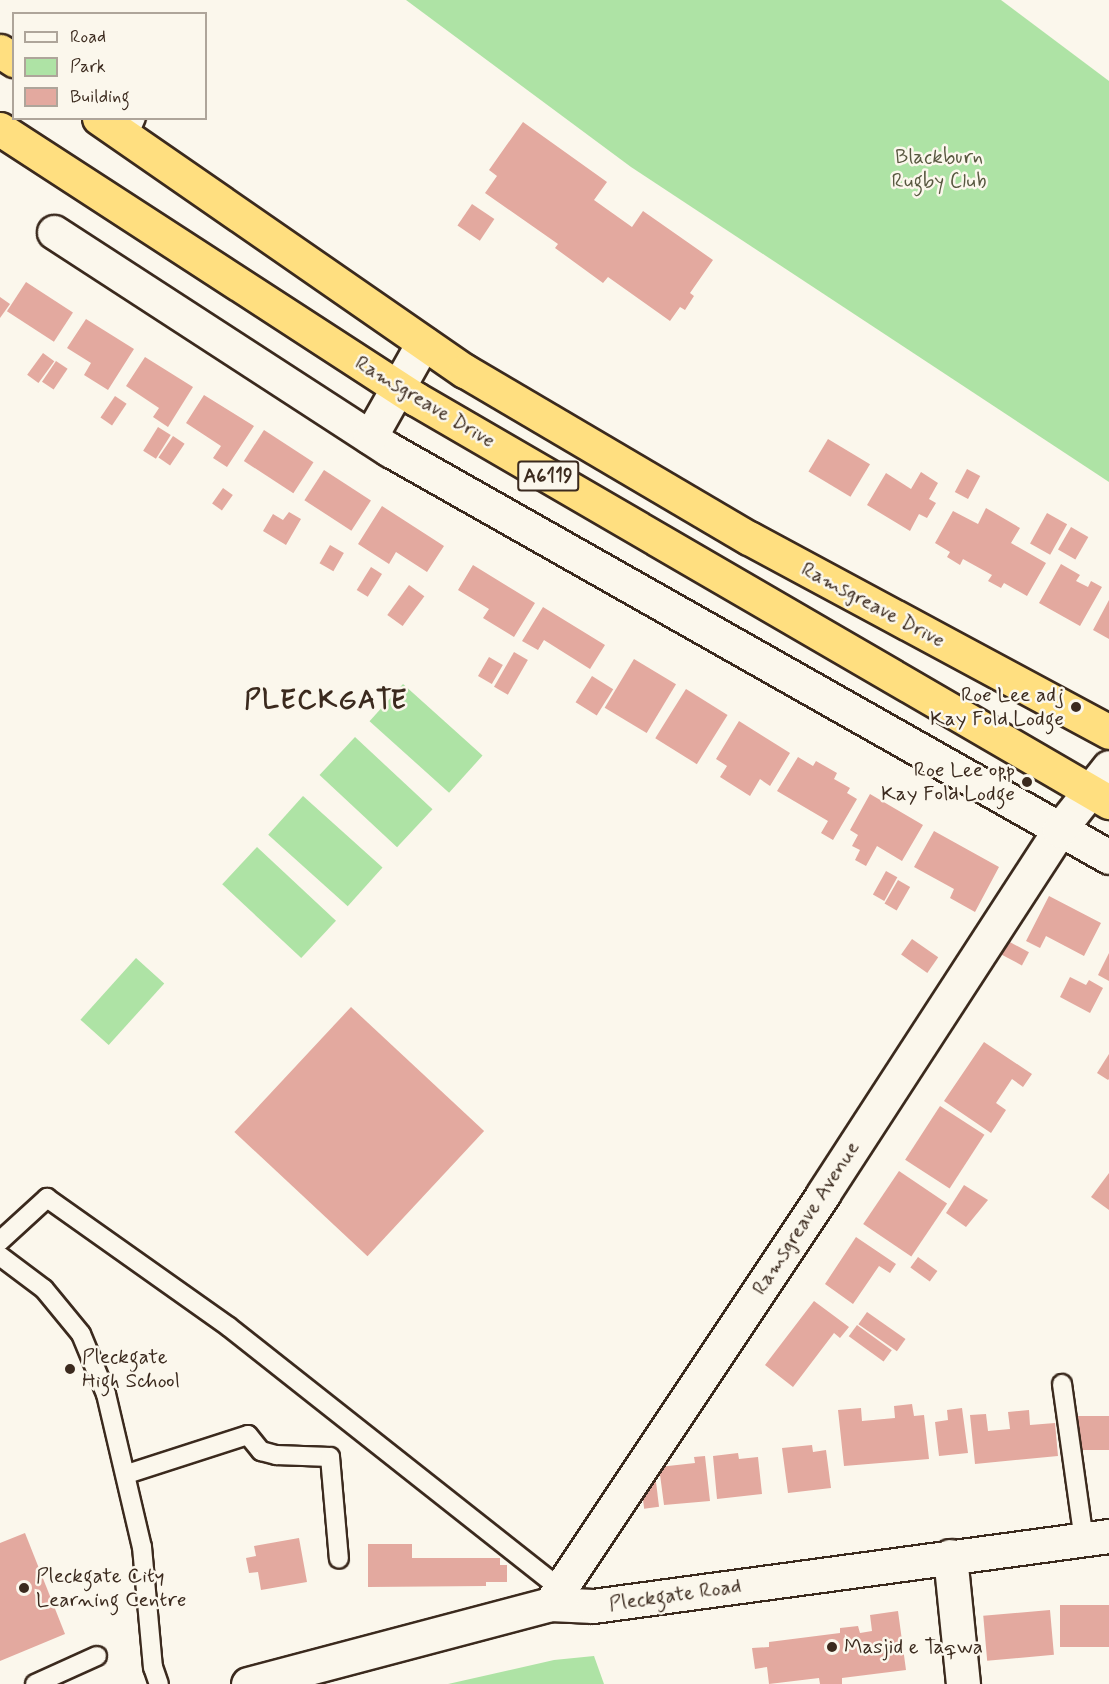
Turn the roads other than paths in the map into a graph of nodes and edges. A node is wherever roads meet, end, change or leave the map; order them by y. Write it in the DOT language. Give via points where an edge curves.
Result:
graph roads {
  1 [pos="105,120"];
  2 [pos="131,128"];
  3 [pos="0,129"];
  4 [pos="54,232"];
  5 [pos="423,343"];
  6 [pos="399,388"];
  7 [pos="370,437"];
  8 [pos="1109,732"];
  9 [pos="1109,767"];
  10 [pos="1098,796"];
  11 [pos="1059,830"];
  12 [pos="1109,857"];
  13 [pos="0,1241"];
  14 [pos="0,1256"];
  15 [pos="1062,1384"];
  16 [pos="127,1474"];
  17 [pos="1097,1538"];
  18 [pos="950,1556"];
  19 [pos="339,1559"];
  20 [pos="555,1596"];
  21 [pos="98,1656"];
  22 [pos="35,1684"];
  23 [pos="159,1684"];
  24 [pos="248,1684"];
  25 [pos="963,1684"];
  1 -- 2 [label="highway, Ramsgreave Drive / A6119"];
  2 -- 5 [label="highway, Ramsgreave Drive / A6119"];
  3 -- 6 [label="highway, Ramsgreave Drive / A6119"];
  4 -- 7 [label="street"];
  5 -- 6 [label="street"];
  5 -- 8 [label="highway, Ramsgreave Drive / A6119" via="749,538"];
  6 -- 7 [label="street"];
  6 -- 10 [label="highway, Ramsgreave Drive / A6119"];
  7 -- 11 [label="street"];
  9 -- 10 [label="street, Ramsgreave Avenue"];
  10 -- 11 [label="street, Ramsgreave Avenue"];
  11 -- 12 [label="street"];
  11 -- 20 [label="street, Ramsgreave Avenue"];
  13 -- 20 [label="lane" via="47,1198 229,1327"];
  14 -- 16 [label="lane" via="44,1289 81,1334 106,1394"];
  15 -- 17 [label="lane"];
  16 -- 19 [label="lane" via="248,1435 261,1451 330,1457"];
  16 -- 23 [label="lane" via="142,1547 153,1667"];
  17 -- 18 [label="street, Pleckgate Road"];
  18 -- 20 [label="street, Pleckgate Road" via="593,1606"];
  18 -- 25 [label="street"];
  20 -- 24 [label="street, Pleckgate Road"];
  21 -- 22 [label="lane"];
}
